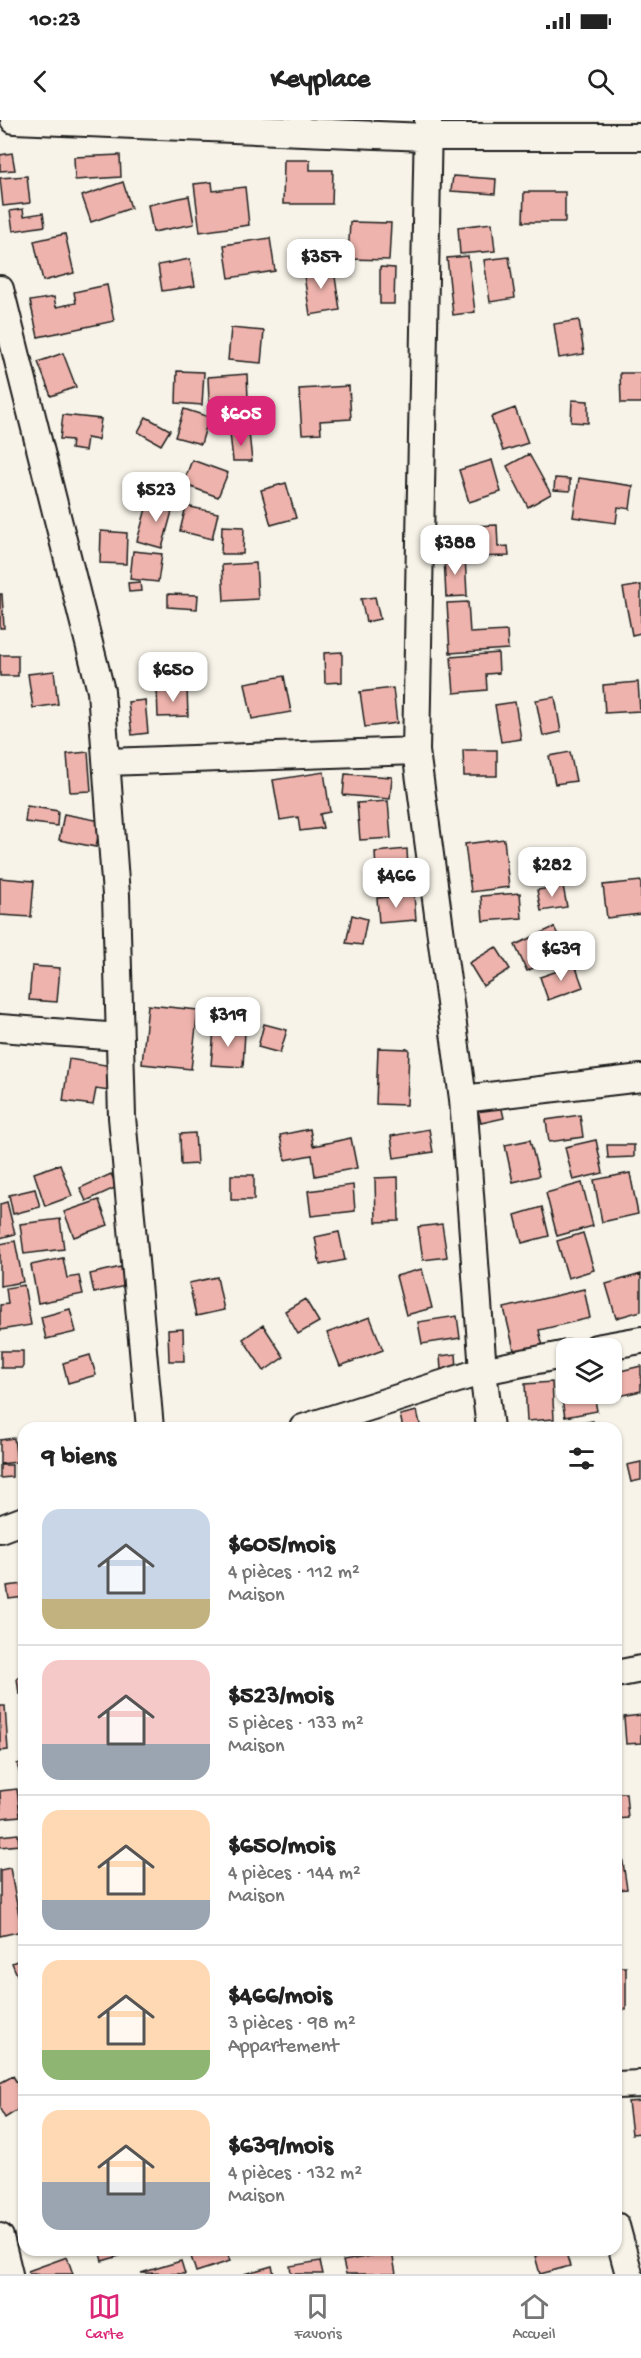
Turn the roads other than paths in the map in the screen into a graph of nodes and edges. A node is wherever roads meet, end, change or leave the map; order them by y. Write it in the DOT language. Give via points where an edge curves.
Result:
graph roads {
  1 [pos="14,120"];
  2 [pos="427,128"];
  3 [pos="641,137"];
  4 [pos="0,289"];
  5 [pos="416,751"];
  6 [pos="107,762"];
  7 [pos="0,1028"];
  8 [pos="120,1037"];
  9 [pos="641,1078"];
  10 [pos="463,1099"];
  11 [pos="641,1340"];
  12 [pos="622,1343"];
  13 [pos="556,1356"];
  14 [pos="483,1371"];
  15 [pos="149,1422"];
  16 [pos="322,1422"];
  17 [pos="489,1422"];
  18 [pos="18,1522"];
  19 [pos="0,1529"];
  20 [pos="641,1669"];
  21 [pos="622,1673"];
  22 [pos="641,2084"];
  23 [pos="622,2085"];
  24 [pos="0,2237"];
  25 [pos="622,2248"];
  26 [pos="9,2274"];
  27 [pos="629,2274"];
  1 -- 2 [label="street"];
  2 -- 3 [label="street"];
  2 -- 5 [label="street"];
  4 -- 6 [label="street" via="96,667"];
  5 -- 6 [label="street"];
  5 -- 10 [label="street"];
  6 -- 8 [label="street"];
  7 -- 8 [label="street"];
  8 -- 15 [label="street" via="122,1117"];
  9 -- 10 [label="street"];
  10 -- 14 [label="street"];
  11 -- 12 [label="street"];
  13 -- 14 [label="street"];
  14 -- 16 [label="street"];
  14 -- 17 [label="street"];
  18 -- 19 [label="street"];
  20 -- 21 [label="street"];
  22 -- 23 [label="street"];
  24 -- 26 [label="street"];
  25 -- 27 [label="street"];
}
